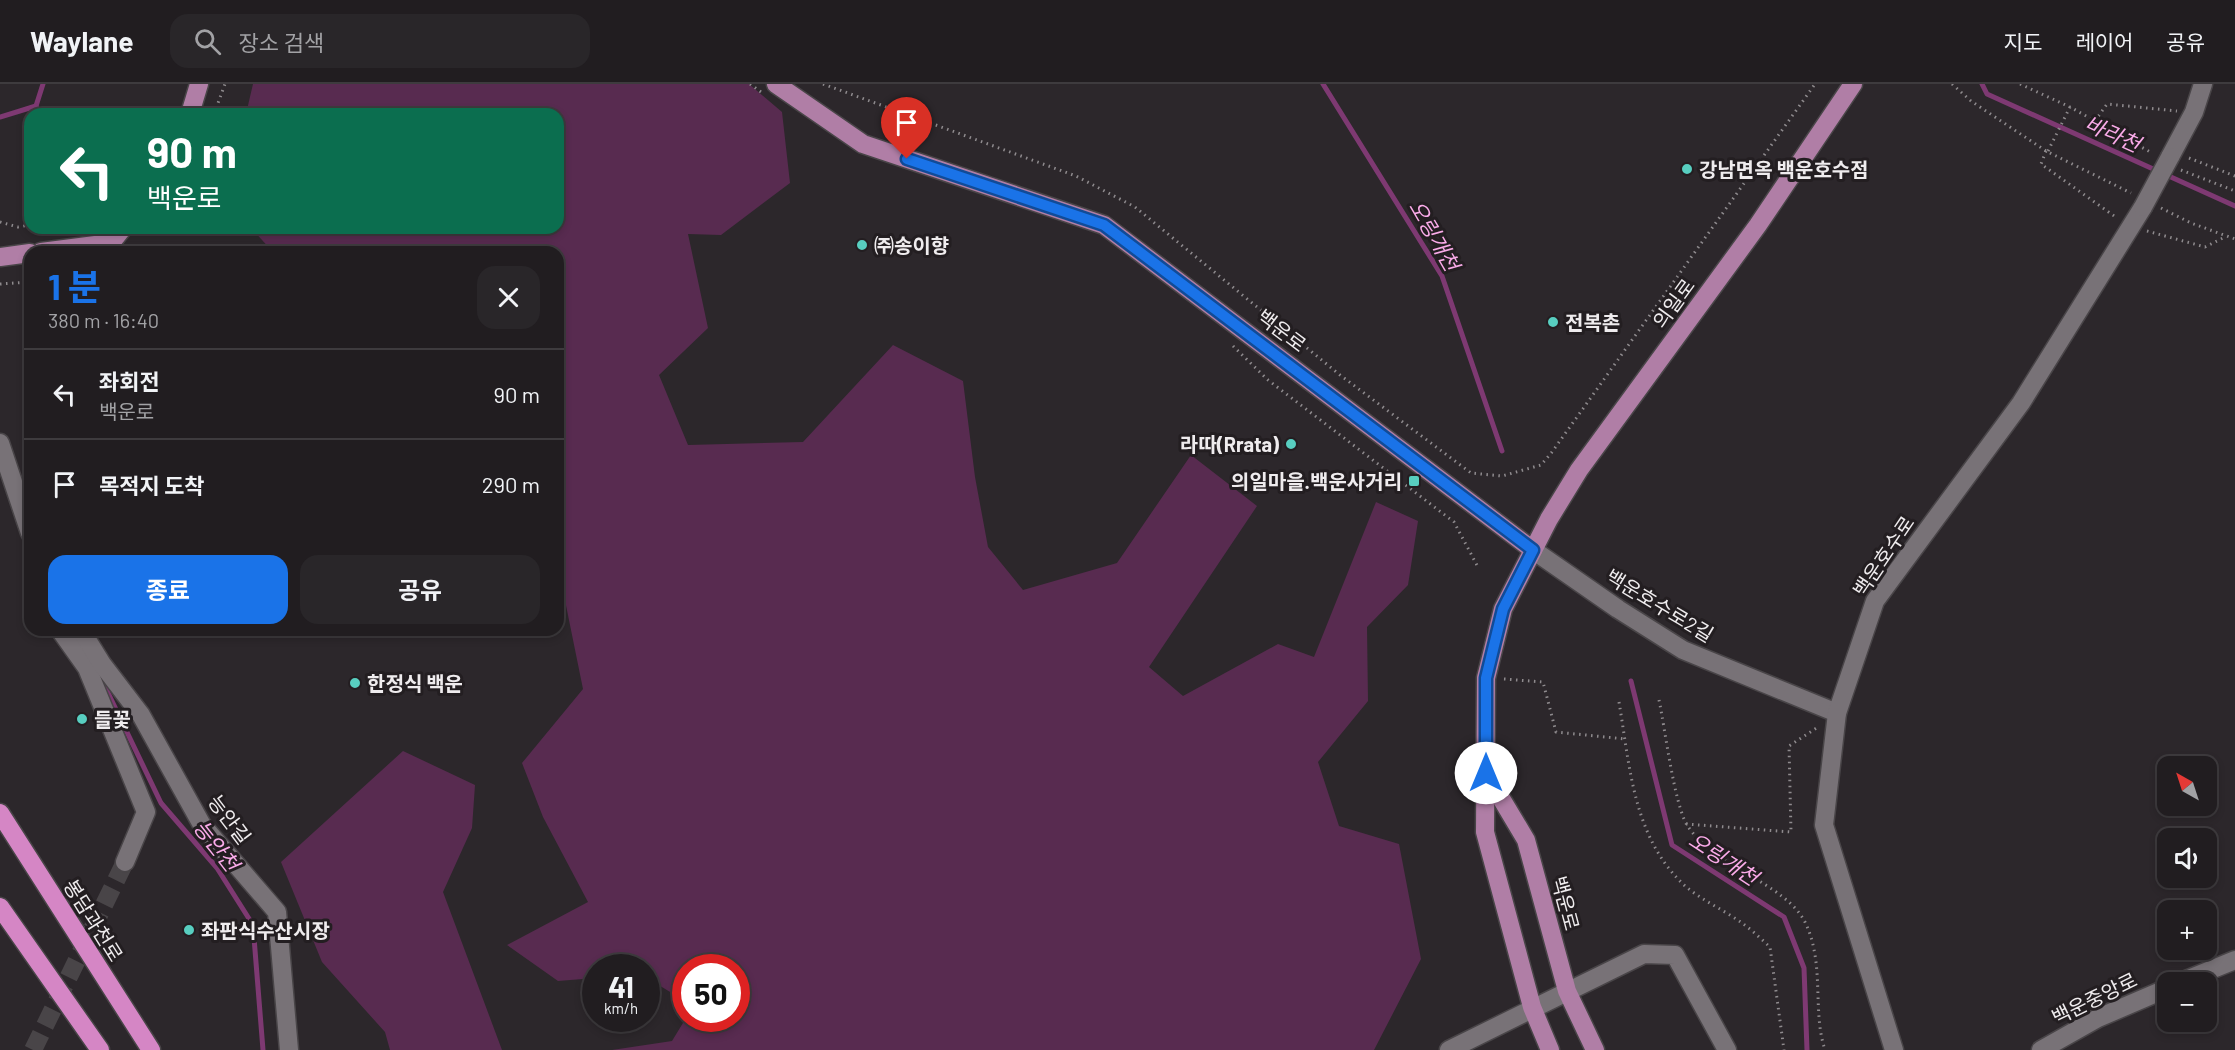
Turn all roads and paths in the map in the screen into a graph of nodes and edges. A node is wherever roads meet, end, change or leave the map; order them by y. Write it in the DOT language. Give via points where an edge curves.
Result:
graph roads {
  1 [pos="198,84"];
  2 [pos="225,84"];
  3 [pos="750,84"];
  4 [pos="1815,84"];
  5 [pos="1853,84"];
  6 [pos="2020,84"];
  7 [pos="2203,84"];
  8 [pos="1956,85"];
  9 [pos="771,90"];
  10 [pos="2070,107"];
  11 [pos="192,108"];
  12 [pos="216,108"];
  13 [pos="2194,112"];
  14 [pos="2095,121"];
  15 [pos="2047,151"];
  16 [pos="2168,157"];
  17 [pos="2235,176"];
  18 [pos="2235,191"];
  19 [pos="2148,204"];
  20 [pos="0,222"];
  21 [pos="24,226"];
  22 [pos="2130,227"];
  23 [pos="118,234"];
  24 [pos="2225,237"];
  25 [pos="2235,239"];
  26 [pos="88,246"];
  27 [pos="24,254"];
  28 [pos="0,257"];
  29 [pos="24,282"];
  30 [pos="0,284"];
  31 [pos="1226,340"];
  32 [pos="0,443"];
  33 [pos="1541,465"];
  34 [pos="24,515"];
  35 [pos="1533,550"];
  36 [pos="1479,569"];
  37 [pos="64,636"];
  38 [pos="85,636"];
  39 [pos="1486,678"];
  40 [pos="1659,700"];
  41 [pos="1619,702"];
  42 [pos="1837,713"];
  43 [pos="1625,740"];
  44 [pos="1486,773"];
  45 [pos="0,813"];
  46 [pos="1686,824"];
  47 [pos="125,862"];
  48 [pos="0,907"];
  49 [pos="2235,960"];
  50 [pos="2206,972"];
  51 [pos="1566,991"];
  52 [pos="2157,993"];
  53 [pos="1532,1007"];
  54 [pos="100,1050"];
  55 [pos="151,1050"];
  56 [pos="289,1050"];
  57 [pos="1449,1050"];
  58 [pos="1550,1050"];
  59 [pos="1595,1050"];
  60 [pos="1727,1050"];
  61 [pos="1784,1050"];
  62 [pos="1825,1050"];
  63 [pos="1894,1050"];
  64 [pos="2041,1050"];
  1 -- 11 [label="main road"];
  2 -- 12 [label="path"];
  3 -- 9 [label="path"];
  4 -- 33 [label="path"];
  5 -- 35 [label="main road, 의일로" via="1758,225 1579,470"];
  6 -- 10 [label="path"];
  7 -- 13 [label="street"];
  8 -- 15 [label="path" via="1971,101"];
  9 -- 35 [label="main road, 백운로" via="863,144 1104,225"];
  10 -- 14 [label="path"];
  10 -- 15 [label="path"];
  13 -- 14 [label="path" via="2107,104"];
  13 -- 16 [label="street"];
  14 -- 16 [label="path"];
  15 -- 19 [label="path"];
  15 -- 22 [label="path" via="2041,164"];
  16 -- 17 [label="path"];
  16 -- 18 [label="path" via="2194,177"];
  16 -- 19 [label="street, 백운호수로, bridge"];
  19 -- 22 [label="street, 백운호수로"];
  19 -- 24 [label="path"];
  20 -- 21 [label="path"];
  22 -- 24 [label="path" via="2205,247"];
  22 -- 42 [label="street, 백운호수로" via="2021,403 1875,601"];
  23 -- 26 [label="main road" via="111,243"];
  24 -- 25 [label="path"];
  27 -- 28 [label="main road"];
  29 -- 30 [label="path"];
  31 -- 36 [label="path" via="1268,380 1454,522"];
  32 -- 34 [label="street"];
  35 -- 39 [label="main road" via="1503,609"];
  35 -- 42 [label="street, 백운호수로2길" via="1683,650"];
  37 -- 47 [label="street" via="87,668 146,812"];
  38 -- 56 [label="street, 능안길" via="141,715 202,825 277,912"];
  39 -- 43 [label="path" via="1543,682 1556,732"];
  39 -- 44 [label="main road"];
  40 -- 46 [label="path"];
  41 -- 43 [label="path"];
  42 -- 46 [label="path" via="1789,746 1791,832"];
  42 -- 63 [label="street, 백운호수로" via="1824,825"];
  43 -- 61 [label="path" via="1636,801 1659,857 1685,886 1744,924 1770,947"];
  44 -- 51 [label="main road, 백운로" via="1526,840"];
  44 -- 53 [label="main road" via="1485,832"];
  45 -- 55 [label="highway, 봉담과천로"];
  46 -- 62 [label="path" via="1706,848 1787,901 1805,922 1816,953"];
  48 -- 54 [label="highway"];
  49 -- 50 [label="street"];
  51 -- 53 [label="street"];
  51 -- 59 [label="main road, 백운로"];
  51 -- 60 [label="street" via="1644,954 1675,955"];
  52 -- 64 [label="street, 백운중앙로" via="2098,1018"];
  53 -- 57 [label="street"];
  53 -- 58 [label="main road"];
}
